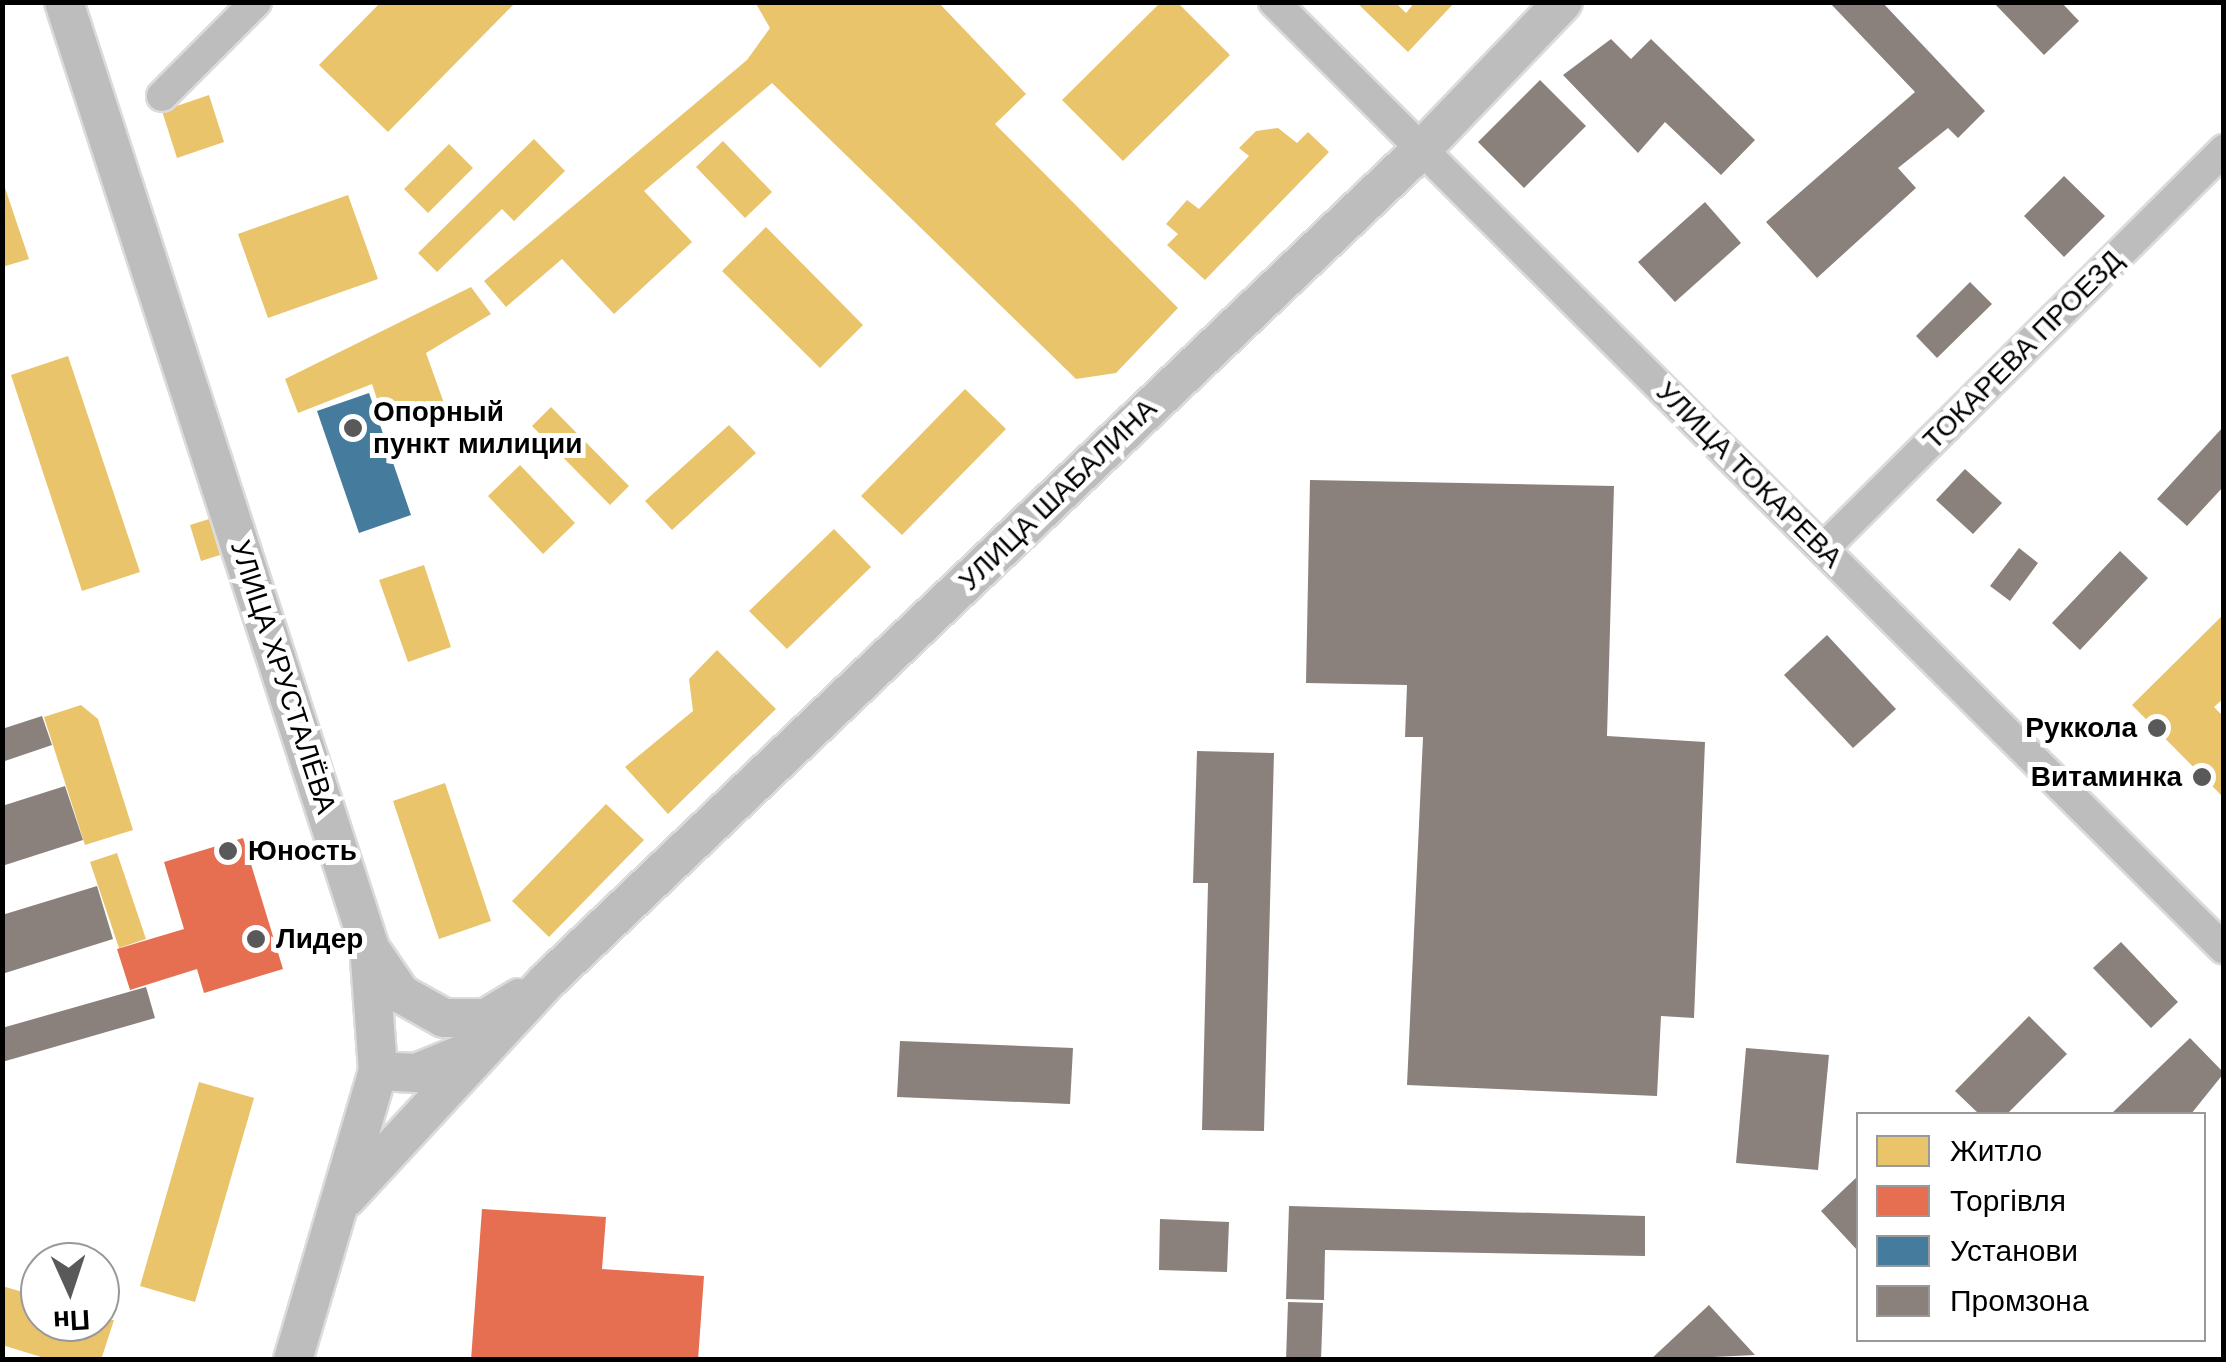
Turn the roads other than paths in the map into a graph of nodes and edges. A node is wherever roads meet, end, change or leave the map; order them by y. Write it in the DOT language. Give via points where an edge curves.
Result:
graph roads {
  1 [pos="64,2"];
  2 [pos="256,2"];
  3 [pos="1274,2"];
  4 [pos="1563,2"];
  5 [pos="162,96"];
  6 [pos="1425,146"];
  7 [pos="2224,150"];
  8 [pos="1823,550"];
  9 [pos="369,946"];
  10 [pos="2224,949"];
  11 [pos="547,981"];
  12 [pos="486,1043"];
  13 [pos="378,1070"];
  14 [pos="346,1198"];
  15 [pos="293,1360"];
  1 -- 9 [label="main road, УЛИЦА ХРУСТАЛЁВА"];
  2 -- 5 [label="street"];
  3 -- 6 [label="street, УЛИЦА ТОКАРЕВА"];
  4 -- 6 [label="main road, УЛИЦА ШАБАЛИНА"];
  6 -- 8 [label="street, УЛИЦА ТОКАРЕВА"];
  6 -- 11 [label="main road, УЛИЦА ШАБАЛИНА"];
  7 -- 8 [label="street, ТОКАРЕВА ПРОЕЗД"];
  8 -- 10 [label="street, УЛИЦА ТОКАРЕВА"];
  9 -- 11 [label="main road, УЛИЦА ШАБАЛИНА" via="400,994 444,1018 486,1018"];
  9 -- 13 [label="main road, УЛИЦА ХРУСТАЛЁВА"];
  11 -- 12 [label="main road, УЛИЦА ШАБАЛИНА"];
  12 -- 13 [label="main road, УЛИЦА ШАБАЛИНА" via="416,1073"];
  12 -- 14 [label="main road, УЛИЦА ШАБАЛИНА"];
  13 -- 14 [label="main road, УЛИЦА ХРУСТАЛЁВА"];
  14 -- 15 [label="main road, УЛИЦА ХРУСТАЛЁВА"];
}
